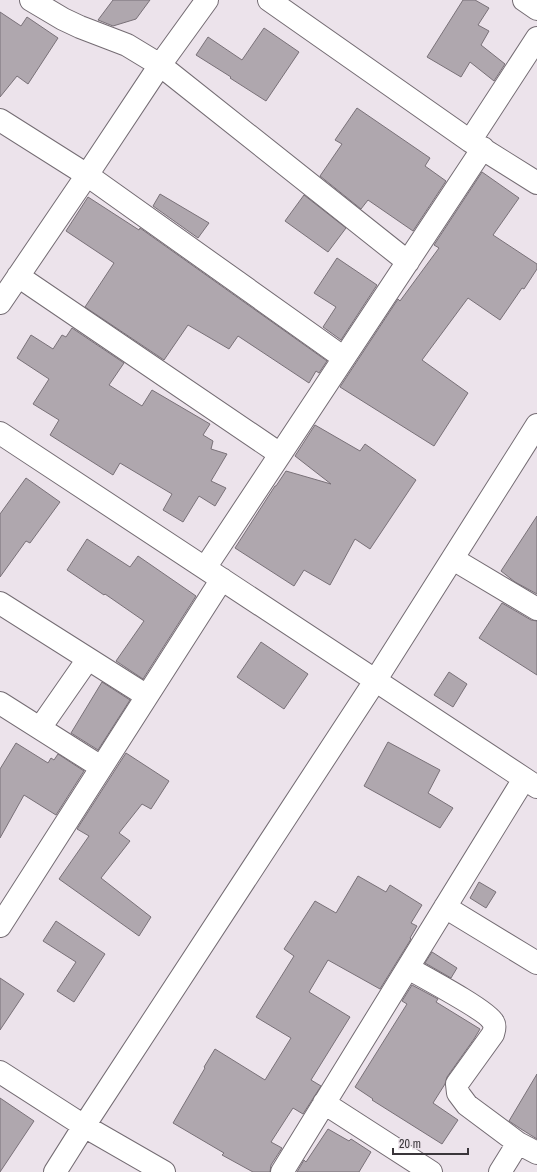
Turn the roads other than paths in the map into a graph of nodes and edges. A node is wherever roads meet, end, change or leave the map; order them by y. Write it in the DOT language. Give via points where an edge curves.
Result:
graph roads {
  1 [pos="31,0"];
  2 [pos="207,0"];
  3 [pos="269,0"];
  4 [pos="524,0"];
  5 [pos="537,9"];
  6 [pos="537,38"];
  7 [pos="160,65"];
  8 [pos="0,120"];
  9 [pos="477,144"];
  10 [pos="87,175"];
  11 [pos="537,183"];
  12 [pos="408,262"];
  13 [pos="18,276"];
  14 [pos="0,303"];
  15 [pos="344,358"];
  16 [pos="537,424"];
  17 [pos="0,433"];
  18 [pos="280,454"];
  19 [pos="453,558"];
  20 [pos="213,574"];
  21 [pos="0,604"];
  22 [pos="537,609"];
  23 [pos="88,659"];
  24 [pos="376,681"];
  25 [pos="147,696"];
  26 [pos="0,703"];
  27 [pos="40,728"];
  28 [pos="101,767"];
  29 [pos="531,783"];
  30 [pos="445,906"];
  31 [pos="3,915"];
  32 [pos="537,963"];
  33 [pos="408,968"];
  34 [pos="0,1072"];
  35 [pos="324,1103"];
  36 [pos="84,1126"];
  37 [pos="518,1143"];
  38 [pos="537,1153"];
  39 [pos="55,1172"];
  40 [pos="164,1172"];
  41 [pos="282,1172"];
  42 [pos="431,1172"];
  43 [pos="500,1172"];
  1 -- 7 [label="street" via="80,27 127,45"];
  2 -- 7 [label="street"];
  3 -- 9 [label="street"];
  4 -- 5 [label="street"];
  6 -- 9 [label="street"];
  7 -- 10 [label="street"];
  7 -- 12 [label="street"];
  8 -- 10 [label="street"];
  9 -- 11 [label="street"];
  9 -- 12 [label="street"];
  10 -- 13 [label="street"];
  10 -- 15 [label="street"];
  12 -- 15 [label="street"];
  13 -- 14 [label="street"];
  13 -- 18 [label="street"];
  15 -- 18 [label="street"];
  16 -- 19 [label="street"];
  17 -- 20 [label="street"];
  18 -- 20 [label="street"];
  19 -- 22 [label="street"];
  19 -- 24 [label="street"];
  20 -- 24 [label="street"];
  20 -- 25 [label="street"];
  21 -- 23 [label="street"];
  23 -- 25 [label="street"];
  23 -- 27 [label="street"];
  24 -- 29 [label="street"];
  24 -- 36 [label="street"];
  25 -- 28 [label="street"];
  26 -- 27 [label="street"];
  27 -- 28 [label="street"];
  28 -- 31 [label="street"];
  29 -- 30 [label="street"];
  30 -- 32 [label="street"];
  30 -- 33 [label="street"];
  33 -- 35 [label="street"];
  33 -- 37 [label="street" via="493,1020 493,1034 457,1084 458,1093 467,1105"];
  34 -- 36 [label="street"];
  35 -- 41 [label="street"];
  35 -- 42 [label="street"];
  36 -- 39 [label="street"];
  36 -- 40 [label="street"];
  37 -- 38 [label="street"];
  37 -- 43 [label="street"];
}
